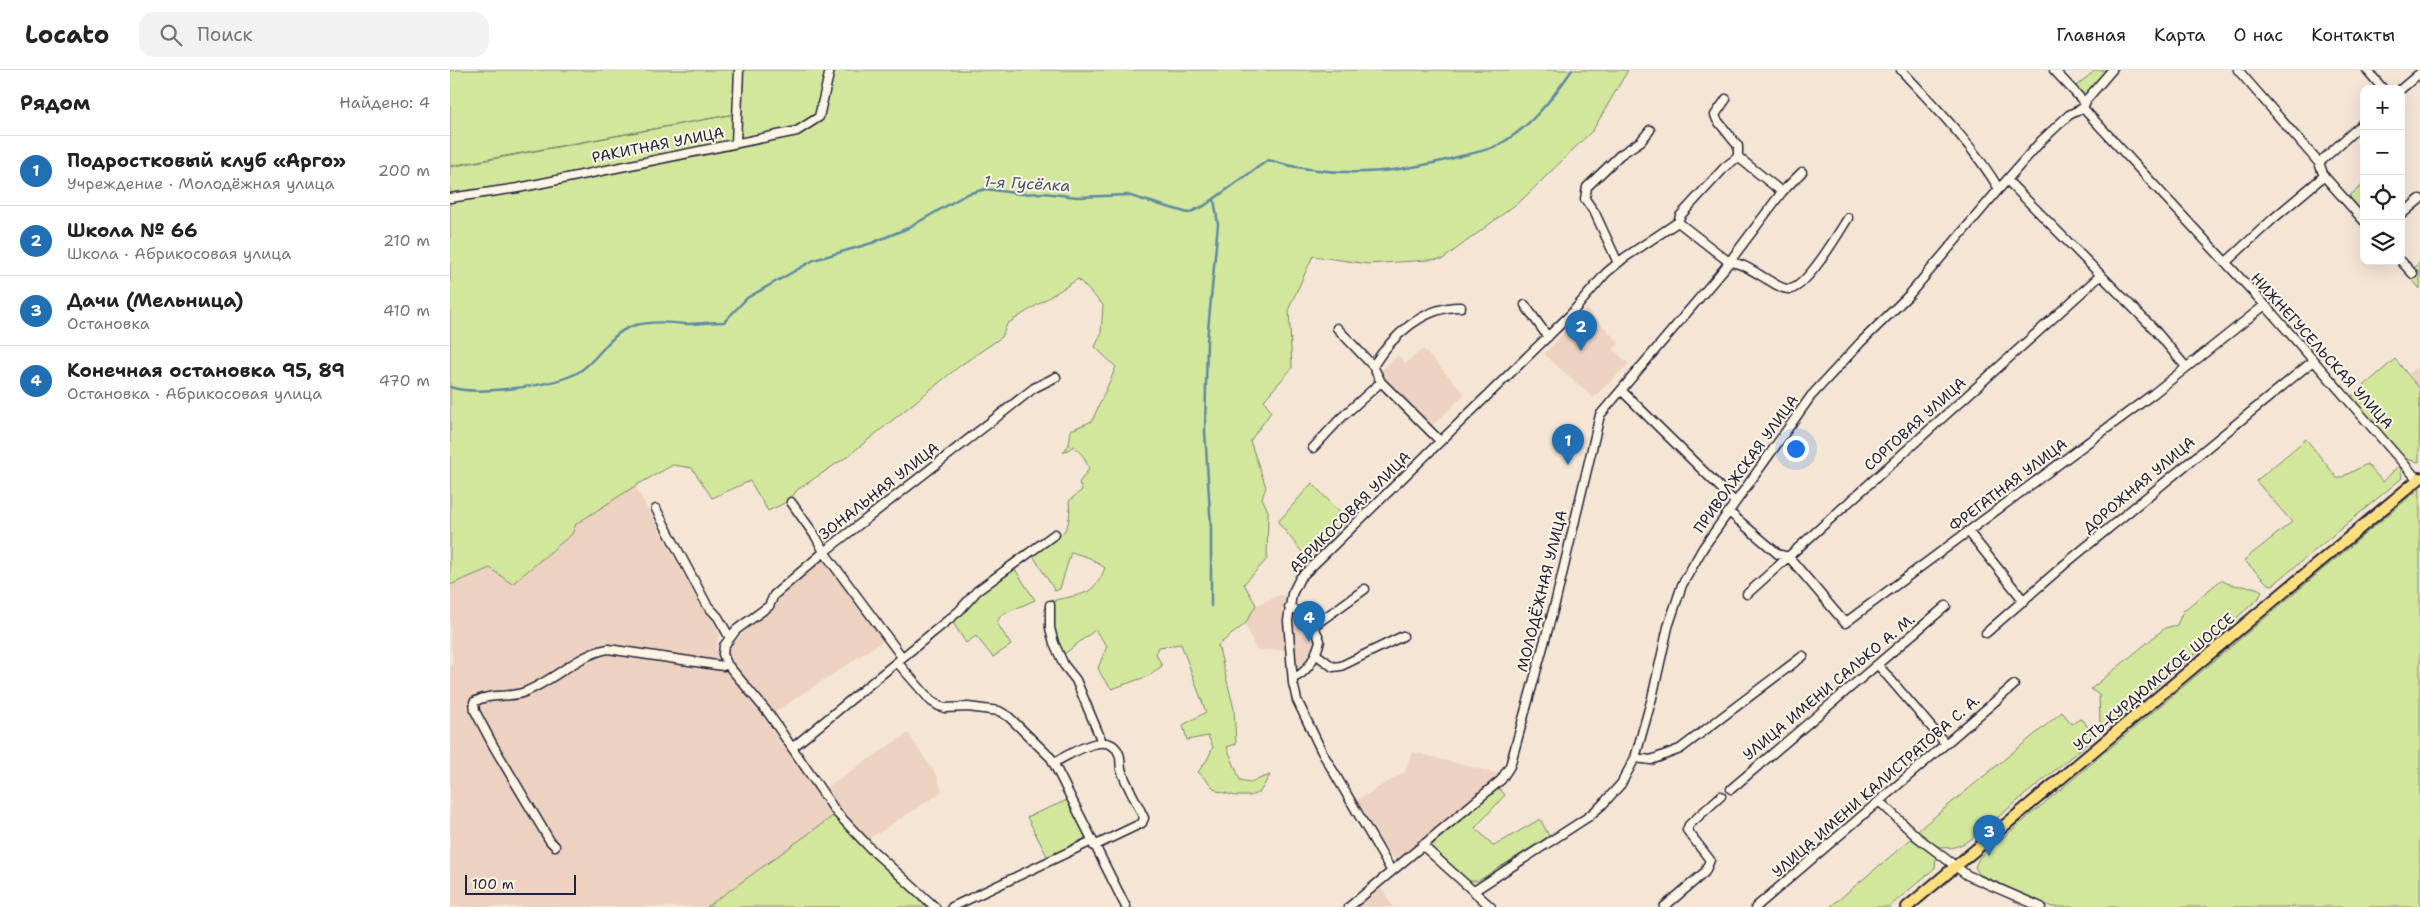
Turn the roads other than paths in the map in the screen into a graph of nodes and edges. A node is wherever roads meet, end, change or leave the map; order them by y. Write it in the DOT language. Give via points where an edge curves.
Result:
graph roads {
  1 [pos="739,70"];
  2 [pos="830,70"];
  3 [pos="1901,70"];
  4 [pos="2054,70"];
  5 [pos="2112,70"];
  6 [pos="2238,70"];
  7 [pos="2367,70"];
  8 [pos="2420,73"];
  9 [pos="2380,85"];
  10 [pos="2405,86"];
  11 [pos="1726,98"];
  12 [pos="2084,106"];
  13 [pos="2360,126"];
  14 [pos="1650,130"];
  15 [pos="736,143"];
  16 [pos="1738,157"];
  17 [pos="2319,163"];
  18 [pos="1802,172"];
  19 [pos="2324,176"];
  20 [pos="2008,181"];
  21 [pos="1999,189"];
  22 [pos="1782,192"];
  23 [pos="450,198"];
  24 [pos="2420,199"];
  25 [pos="2405,212"];
  26 [pos="1848,218"];
  27 [pos="2362,220"];
  28 [pos="1678,222"];
  29 [pos="1729,262"];
  30 [pos="1618,263"];
  31 [pos="2225,263"];
  32 [pos="2404,265"];
  33 [pos="2412,274"];
  34 [pos="2101,275"];
  35 [pos="1525,305"];
  36 [pos="2265,305"];
  37 [pos="1461,307"];
  38 [pos="1337,328"];
  39 [pos="1548,337"];
  40 [pos="2313,360"];
  41 [pos="1373,366"];
  42 [pos="2186,367"];
  43 [pos="1056,377"];
  44 [pos="1382,382"];
  45 [pos="1622,391"];
  46 [pos="1440,441"];
  47 [pos="1313,448"];
  48 [pos="2419,479"];
  49 [pos="791,502"];
  50 [pos="1735,502"];
  51 [pos="656,509"];
  52 [pos="1729,512"];
  53 [pos="1968,531"];
  54 [pos="1055,534"];
  55 [pos="824,552"];
  56 [pos="1789,557"];
  57 [pos="1365,590"];
  58 [pos="1747,594"];
  59 [pos="2024,601"];
  60 [pos="1050,605"];
  61 [pos="1946,606"];
  62 [pos="1289,607"];
  63 [pos="1312,627"];
  64 [pos="1986,633"];
  65 [pos="1403,636"];
  66 [pos="730,638"];
  67 [pos="1316,655"];
  68 [pos="1803,656"];
  69 [pos="900,660"];
  70 [pos="726,664"];
  71 [pos="1878,665"];
  72 [pos="1293,678"];
  73 [pos="2014,685"];
  74 [pos="1102,742"];
  75 [pos="1945,743"];
  76 [pos="792,748"];
  77 [pos="1635,758"];
  78 [pos="1055,762"];
  79 [pos="1731,789"];
  80 [pos="1722,796"];
  81 [pos="1879,801"];
  82 [pos="1093,843"];
  83 [pos="1422,845"];
  84 [pos="555,846"];
  85 [pos="1956,867"];
  86 [pos="1391,870"];
  87 [pos="1474,891"];
  88 [pos="1354,905"];
  89 [pos="935,907"];
  90 [pos="952,907"];
  91 [pos="1126,907"];
  92 [pos="1491,907"];
  93 [pos="1664,907"];
  94 [pos="1756,907"];
  95 [pos="1908,907"];
  96 [pos="2041,907"];
  1 -- 15 [label="street"];
  2 -- 15 [label="street, РАКИТНАЯ УЛИЦА" via="819,118 813,123 797,131"];
  3 -- 21 [label="street" via="1944,117"];
  4 -- 12 [label="street, НИЖНЕГУСЕЛЬСКАЯ УЛИЦА"];
  5 -- 12 [label="street, ПРИВОЛЖСКАЯ УЛИЦА"];
  6 -- 17 [label="street"];
  7 -- 9 [label="street"];
  8 -- 10 [label="street"];
  11 -- 16 [label="street" via="1716,115 1717,120 1738,146"];
  12 -- 20 [label="street, ПРИВОЛЖСКАЯ УЛИЦА" via="2042,140"];
  12 -- 31 [label="street, НИЖНЕГУСЕЛЬСКАЯ УЛИЦА"];
  13 -- 17 [label="street"];
  14 -- 30 [label="street" via="1641,141 1620,155 1585,194"];
  15 -- 23 [label="street, РАКИТНАЯ УЛИЦА" via="518,188"];
  16 -- 22 [label="street"];
  16 -- 28 [label="street, АБРИКОСОВАЯ УЛИЦА" via="1725,166"];
  17 -- 19 [label="street"];
  18 -- 22 [label="street, МОЛОДЁЖНАЯ УЛИЦА"];
  19 -- 27 [label="street"];
  19 -- 31 [label="street"];
  20 -- 21 [label="street, ПРИВОЛЖСКАЯ УЛИЦА"];
  20 -- 34 [label="street"];
  21 -- 50 [label="street, ПРИВОЛЖСКАЯ УЛИЦА" via="1909,295 1811,396"];
  22 -- 29 [label="street, МОЛОДЁЖНАЯ УЛИЦА"];
  24 -- 25 [label="street"];
  26 -- 29 [label="street" via="1820,262 1796,287 1788,290 1737,262"];
  28 -- 29 [label="street"];
  28 -- 30 [label="street, АБРИКОСОВАЯ УЛИЦА"];
  29 -- 45 [label="street, МОЛОДЁЖНАЯ УЛИЦА"];
  30 -- 39 [label="street, АБРИКОСОВАЯ УЛИЦА"];
  31 -- 36 [label="street, НИЖНЕГУСЕЛЬСКАЯ УЛИЦА"];
  32 -- 33 [label="street"];
  34 -- 42 [label="street"];
  34 -- 56 [label="street, СОРГОВАЯ УЛИЦА"];
  35 -- 39 [label="street"];
  36 -- 40 [label="street, НИЖНЕГУСЕЛЬСКАЯ УЛИЦА"];
  36 -- 42 [label="street, ФРЕГАТНАЯ УЛИЦА"];
  37 -- 41 [label="street" via="1433,311 1400,332"];
  38 -- 41 [label="street"];
  39 -- 46 [label="street, АБРИКОСОВАЯ УЛИЦА"];
  40 -- 48 [label="street, НИЖНЕГУСЕЛЬСКАЯ УЛИЦА"];
  40 -- 59 [label="street, ДОРОЖНАЯ УЛИЦА"];
  41 -- 44 [label="street"];
  42 -- 53 [label="street, ФРЕГАТНАЯ УЛИЦА"];
  43 -- 55 [label="street, ЗОНАЛЬНАЯ УЛИЦА" via="1034,388"];
  44 -- 46 [label="street"];
  44 -- 47 [label="street"];
  45 -- 50 [label="street"];
  45 -- 83 [label="street, МОЛОДЁЖНАЯ УЛИЦА" via="1606,406 1596,424 1556,600 1510,766 1501,780"];
  46 -- 62 [label="street, АБРИКОСОВАЯ УЛИЦА" via="1300,578"];
  48 -- 85 [label="main road, УСТЬ-КУРДЮМСКОЕ ШОССЕ"];
  49 -- 55 [label="street"];
  50 -- 52 [label="street, ПРИВОЛЖСКАЯ УЛИЦА"];
  51 -- 66 [label="street" via="707,605"];
  52 -- 56 [label="street" via="1778,554"];
  52 -- 77 [label="street, ПРИВОЛЖСКАЯ УЛИЦА" via="1682,585"];
  53 -- 56 [label="street, ФРЕГАТНАЯ УЛИЦА" via="1845,623"];
  53 -- 59 [label="street"];
  54 -- 69 [label="street" via="977,591 959,611"];
  55 -- 66 [label="street, ЗОНАЛЬНАЯ УЛИЦА" via="774,595 769,606"];
  55 -- 69 [label="street"];
  56 -- 58 [label="street, СОРГОВАЯ УЛИЦА"];
  57 -- 63 [label="street"];
  59 -- 64 [label="street, ДОРОЖНАЯ УЛИЦА"];
  60 -- 74 [label="street" via="1054,643 1064,665 1076,680"];
  61 -- 71 [label="street, УЛИЦА ИМЕНИ САЛЬКО А. М."];
  62 -- 63 [label="street" via="1298,610"];
  62 -- 72 [label="street, АБРИКОСОВАЯ УЛИЦА"];
  63 -- 67 [label="street" via="1320,641"];
  65 -- 67 [label="street" via="1341,666 1333,667"];
  66 -- 70 [label="street" via="724,646"];
  67 -- 72 [label="street" via="1300,676"];
  68 -- 77 [label="street" via="1680,749 1651,760"];
  69 -- 76 [label="street"];
  69 -- 78 [label="street" via="939,706 999,711"];
  70 -- 76 [label="street"];
  70 -- 84 [label="street" via="608,649 593,652 522,693 480,698 474,702 475,711 494,747"];
  71 -- 75 [label="street"];
  71 -- 79 [label="street, УЛИЦА ИМЕНИ САЛЬКО А. М."];
  72 -- 86 [label="street, АБРИКОСОВАЯ УЛИЦА" via="1302,714"];
  73 -- 75 [label="street, УЛИЦА ИМЕНИ КАЛИСТРАТОВА С. А."];
  74 -- 78 [label="street"];
  74 -- 82 [label="street" via="1114,745 1119,753 1122,770 1144,818 1142,823"];
  75 -- 81 [label="street, УЛИЦА ИМЕНИ КАЛИСТРАТОВА С. А."];
  76 -- 89 [label="street" via="836,812"];
  77 -- 87 [label="street, ПРИВОЛЖСКАЯ УЛИЦА" via="1621,784 1595,811"];
  78 -- 82 [label="street"];
  80 -- 93 [label="street" via="1687,830 1710,860 1705,872"];
  81 -- 85 [label="street"];
  81 -- 94 [label="street, УЛИЦА ИМЕНИ КАЛИСТРАТОВА С. А."];
  82 -- 90 [label="street"];
  82 -- 91 [label="street"];
  83 -- 86 [label="street, МОЛОДЁЖНАЯ УЛИЦА"];
  83 -- 87 [label="street"];
  85 -- 95 [label="main road, УСТЬ-КУРДЮМСКОЕ ШОССЕ"];
  85 -- 96 [label="street" via="1967,875"];
  86 -- 88 [label="street, МОЛОДЁЖНАЯ УЛИЦА"];
  87 -- 92 [label="street"];
}
